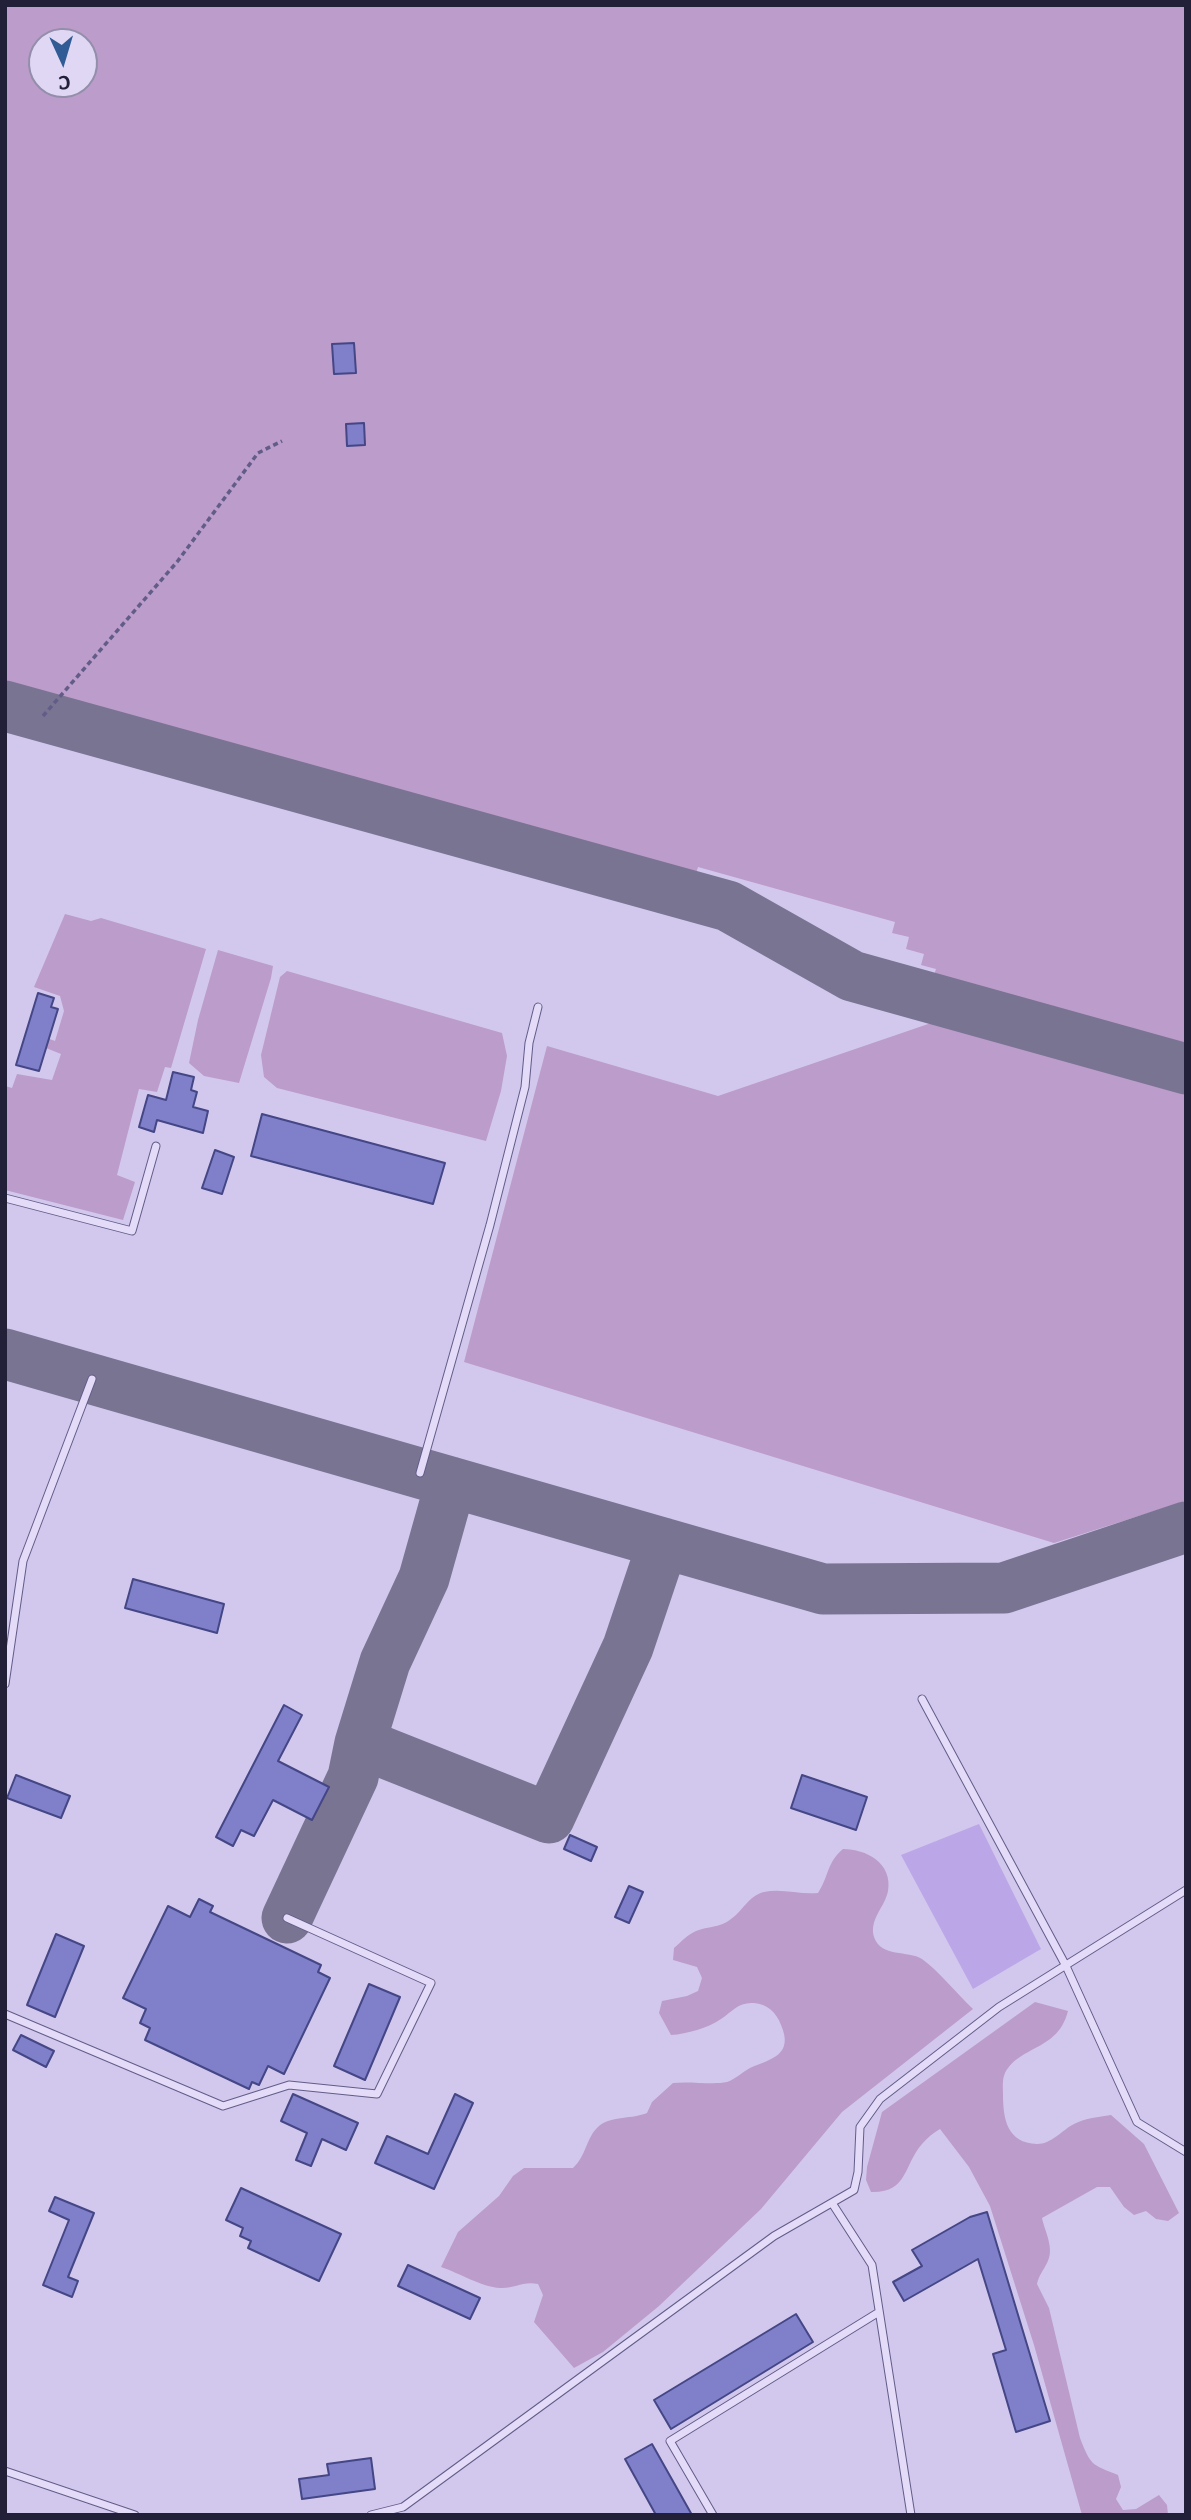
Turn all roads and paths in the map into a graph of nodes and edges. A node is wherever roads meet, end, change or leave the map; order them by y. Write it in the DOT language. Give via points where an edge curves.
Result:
graph roads {
  1 [pos="282,441"];
  2 [pos="43,716"];
  3 [pos="538,1007"];
  4 [pos="156,1146"];
  5 [pos="5,1198"];
  6 [pos="92,1379"];
  7 [pos="420,1473"];
  8 [pos="5,1684"];
  9 [pos="922,1699"];
  10 [pos="1186,1890"];
  11 [pos="287,1918"];
  12 [pos="1066,1966"];
  13 [pos="5,2014"];
  14 [pos="1186,2152"];
  15 [pos="832,2203"];
  16 [pos="879,2312"];
  17 [pos="5,2471"];
  18 [pos="135,2515"];
  19 [pos="371,2515"];
  20 [pos="713,2515"];
  21 [pos="911,2515"];
  1 -- 2 [label="path" via="258,453 177,562"];
  3 -- 7 [label="lane" via="529,1043 526,1087"];
  4 -- 5 [label="lane" via="132,1231"];
  6 -- 8 [label="lane" via="23,1561"];
  9 -- 12 [label="lane"];
  10 -- 12 [label="lane"];
  11 -- 13 [label="lane" via="431,1983 377,2094 289,2085 223,2106"];
  12 -- 14 [label="lane" via="1137,2122"];
  12 -- 15 [label="lane" via="999,2007 880,2099 860,2127 854,2190"];
  15 -- 16 [label="lane" via="872,2265"];
  15 -- 19 [label="lane" via="774,2236 403,2507"];
  16 -- 20 [label="lane" via="670,2441"];
  16 -- 21 [label="lane"];
  17 -- 18 [label="lane"];
}
